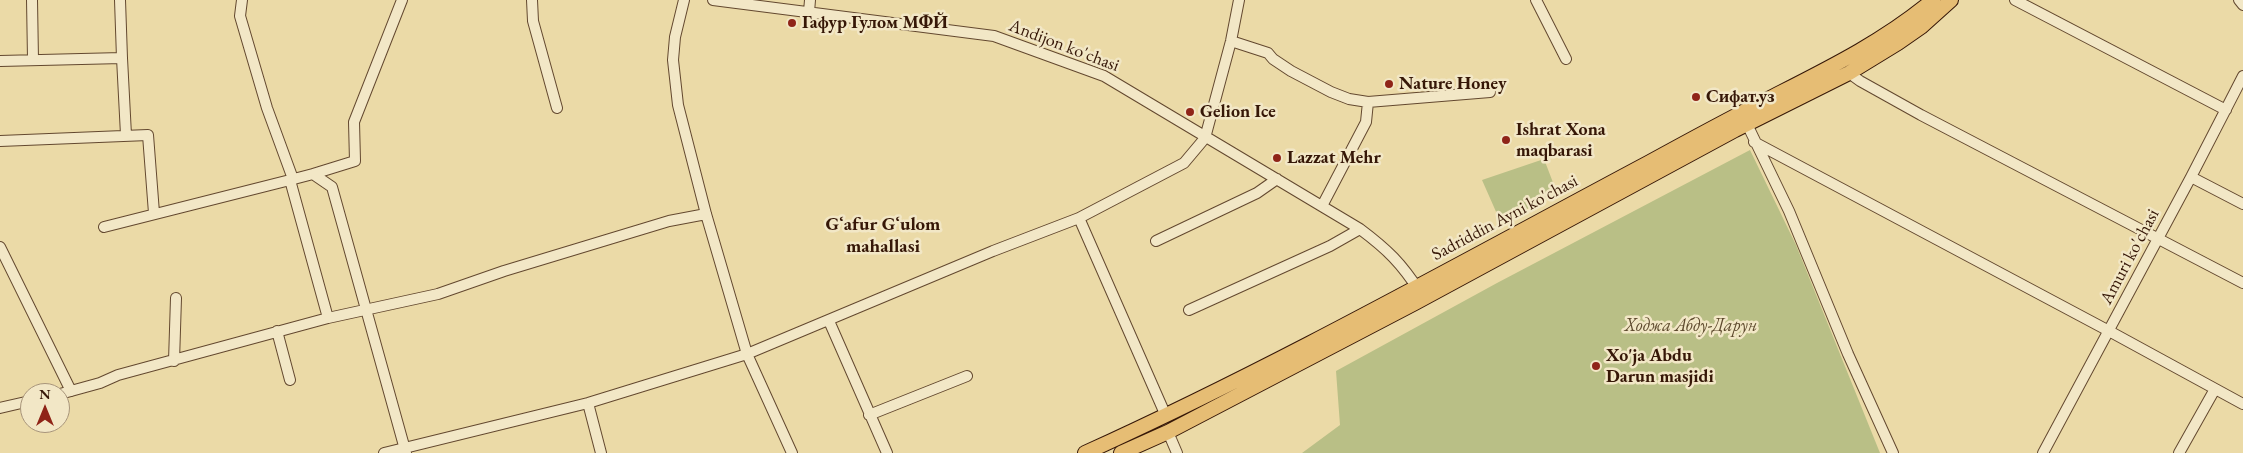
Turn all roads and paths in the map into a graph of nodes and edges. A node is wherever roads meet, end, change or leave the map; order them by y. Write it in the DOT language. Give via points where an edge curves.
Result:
graph roads {
  1 [pos="32,0"];
  2 [pos="120,0"];
  3 [pos="242,0"];
  4 [pos="402,0"];
  5 [pos="532,0"];
  6 [pos="684,0"];
  7 [pos="713,0"];
  8 [pos="810,0"];
  9 [pos="1239,0"];
  10 [pos="1536,0"];
  11 [pos="1933,0"];
  12 [pos="1951,0"];
  13 [pos="2016,0"];
  14 [pos="2238,0"];
  15 [pos="2243,5"];
  16 [pos="809,12"];
  17 [pos="1231,41"];
  18 [pos="122,58"];
  19 [pos="33,59"];
  20 [pos="1566,59"];
  21 [pos="0,61"];
  22 [pos="1849,73"];
  23 [pos="2243,76"];
  24 [pos="1490,92"];
  25 [pos="1368,102"];
  26 [pos="557,108"];
  27 [pos="2226,110"];
  28 [pos="1744,119"];
  29 [pos="126,134"];
  30 [pos="1205,138"];
  31 [pos="0,141"];
  32 [pos="1754,142"];
  33 [pos="313,174"];
  34 [pos="2191,177"];
  35 [pos="291,179"];
  36 [pos="1277,179"];
  37 [pos="2243,204"];
  38 [pos="1322,206"];
  39 [pos="154,213"];
  40 [pos="706,214"];
  41 [pos="1079,218"];
  42 [pos="104,226"];
  43 [pos="1360,229"];
  44 [pos="2159,238"];
  45 [pos="1156,241"];
  46 [pos="0,247"];
  47 [pos="2243,283"];
  48 [pos="1420,293"];
  49 [pos="176,298"];
  50 [pos="368,310"];
  51 [pos="1190,310"];
  52 [pos="328,318"];
  53 [pos="829,321"];
  54 [pos="2109,331"];
  55 [pos="277,332"];
  56 [pos="747,354"];
  57 [pos="174,361"];
  58 [pos="967,376"];
  59 [pos="290,380"];
  60 [pos="2215,389"];
  61 [pos="71,391"];
  62 [pos="20,403"];
  63 [pos="588,403"];
  64 [pos="2243,404"];
  65 [pos="0,408"];
  66 [pos="869,415"];
  67 [pos="1166,416"];
  68 [pos="1168,432"];
  69 [pos="405,450"];
  70 [pos="384,453"];
  71 [pos="601,453"];
  72 [pos="792,453"];
  73 [pos="887,453"];
  74 [pos="1085,453"];
  75 [pos="1121,453"];
  76 [pos="1178,453"];
  77 [pos="1893,453"];
  78 [pos="2043,453"];
  79 [pos="2179,453"];
  1 -- 19 [label="street"];
  2 -- 18 [label="street"];
  3 -- 35 [label="street" via="242,25"];
  4 -- 33 [label="street" via="354,122 355,161"];
  5 -- 26 [label="street" via="533,21"];
  6 -- 40 [label="street" via="673,60 678,105"];
  7 -- 16 [label="street, Andijon ko'chasi"];
  8 -- 16 [label="street"];
  9 -- 17 [label="street"];
  10 -- 20 [label="street"];
  11 -- 28 [label="main road, Sadriddin Ayni ko'chasi" via="1895,30"];
  12 -- 22 [label="main road, Sadriddin Ayni ko'chasi" via="1898,44"];
  13 -- 27 [label="street"];
  14 -- 15 [label="street"];
  16 -- 30 [label="street, Andijon ko'chasi" via="994,36 1104,76"];
  17 -- 25 [label="street" via="1268,53 1285,67 1331,92"];
  17 -- 30 [label="street"];
  18 -- 19 [label="street"];
  18 -- 29 [label="street"];
  19 -- 21 [label="street"];
  22 -- 28 [label="main road, Sadriddin Ayni ko'chasi"];
  22 -- 44 [label="street" via="1920,115"];
  23 -- 27 [label="street, Amuri ko'chasi"];
  24 -- 25 [label="street"];
  25 -- 38 [label="street" via="1366,122"];
  27 -- 34 [label="street, Amuri ko'chasi"];
  28 -- 32 [label="street"];
  28 -- 48 [label="main road, Sadriddin Ayni ko'chasi"];
  29 -- 31 [label="street"];
  29 -- 39 [label="street" via="148,134"];
  30 -- 36 [label="street, Andijon ko'chasi"];
  30 -- 41 [label="street" via="1184,163"];
  32 -- 54 [label="street"];
  32 -- 77 [label="street" via="1789,211"];
  33 -- 35 [label="street"];
  33 -- 50 [label="street" via="332,187"];
  34 -- 37 [label="street"];
  34 -- 44 [label="street, Amuri ko'chasi"];
  35 -- 39 [label="street"];
  35 -- 52 [label="street"];
  36 -- 38 [label="street, Andijon ko'chasi"];
  36 -- 45 [label="street" via="1257,193"];
  38 -- 43 [label="street, Andijon ko'chasi"];
  39 -- 42 [label="street"];
  40 -- 50 [label="street" via="652,226 438,294"];
  40 -- 56 [label="street"];
  41 -- 53 [label="street"];
  41 -- 67 [label="street"];
  43 -- 48 [label="street, Andijon ko'chasi" via="1387,249"];
  43 -- 51 [label="street"];
  44 -- 47 [label="street"];
  44 -- 54 [label="street, Amuri ko'chasi"];
  46 -- 61 [label="street"];
  48 -- 67 [label="main road, Sadriddin Ayni ko'chasi"];
  48 -- 68 [label="main road, Sadriddin Ayni ko'chasi"];
  49 -- 57 [label="street"];
  50 -- 52 [label="street"];
  50 -- 69 [label="street"];
  52 -- 55 [label="street"];
  53 -- 56 [label="street"];
  53 -- 66 [label="street"];
  54 -- 60 [label="street"];
  54 -- 78 [label="street, Amuri ko'chasi"];
  55 -- 57 [label="street"];
  55 -- 59 [label="street"];
  56 -- 63 [label="street"];
  56 -- 72 [label="street"];
  57 -- 61 [label="street" via="118,374"];
  58 -- 66 [label="street"];
  60 -- 64 [label="street"];
  60 -- 79 [label="street"];
  62 -- 65 [label="street"];
  63 -- 69 [label="street"];
  63 -- 71 [label="street"];
  66 -- 73 [label="street"];
  67 -- 74 [label="main road, Sadriddin Ayni ko'chasi"];
  68 -- 75 [label="main road, Sadriddin Ayni ko'chasi"];
  68 -- 76 [label="street"];
  69 -- 70 [label="street"];
}
